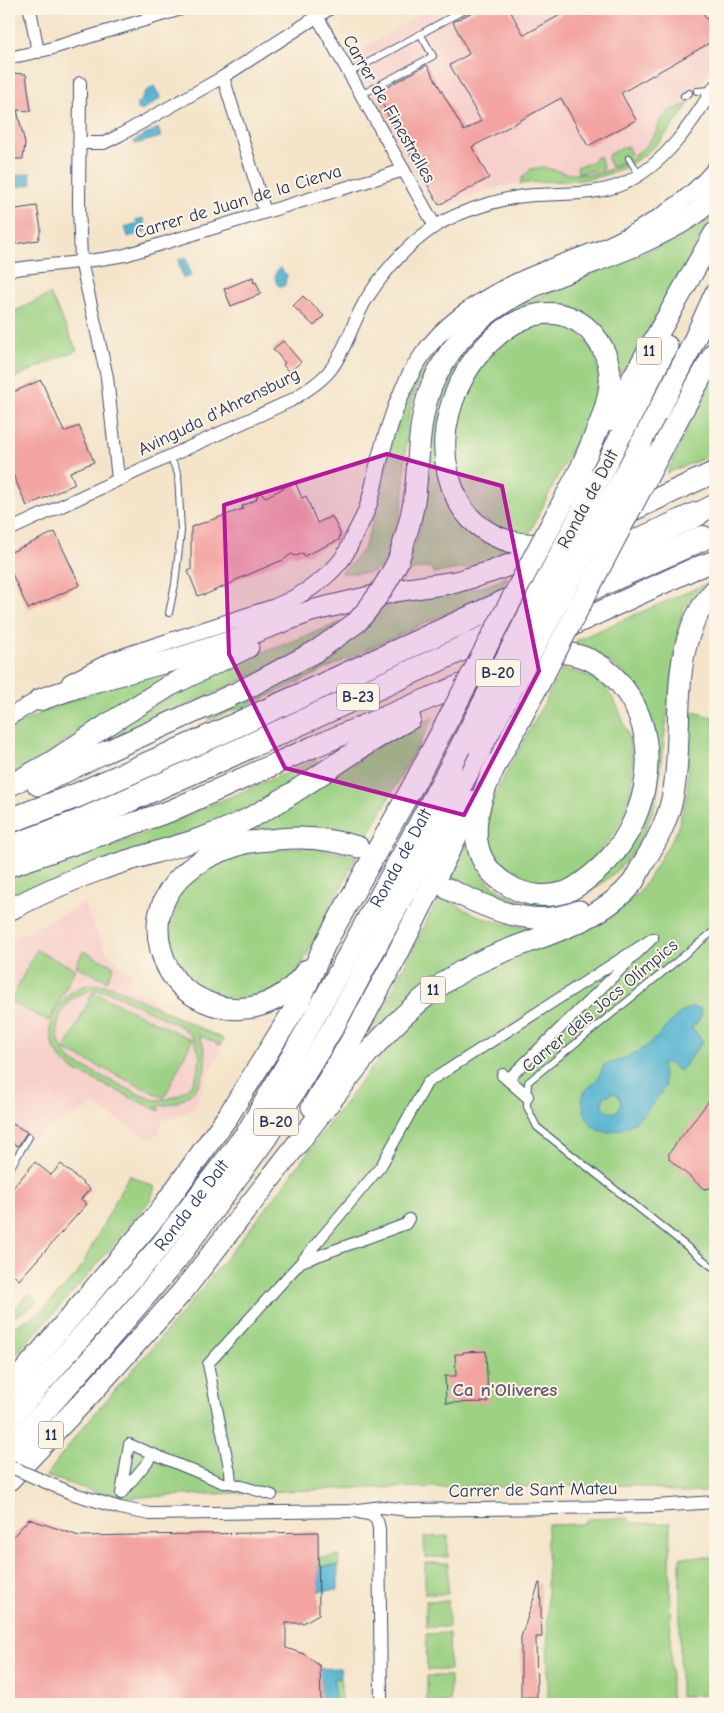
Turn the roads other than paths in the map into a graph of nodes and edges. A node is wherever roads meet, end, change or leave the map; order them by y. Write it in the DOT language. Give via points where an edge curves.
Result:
graph roads {
  1 [pos="30,9"];
  2 [pos="181,9"];
  3 [pos="329,9"];
  4 [pos="466,9"];
  5 [pos="315,13"];
  6 [pos="421,34"];
  7 [pos="38,52"];
  8 [pos="9,58"];
  9 [pos="349,73"];
  10 [pos="223,77"];
  11 [pos="80,83"];
  12 [pos="714,88"];
  13 [pos="697,91"];
  14 [pos="361,95"];
  15 [pos="79,143"];
  16 [pos="629,158"];
  17 [pos="715,169"];
  18 [pos="404,170"];
  19 [pos="639,175"];
  20 [pos="715,194"];
  21 [pos="265,212"];
  22 [pos="435,226"];
  23 [pos="715,233"];
  24 [pos="715,247"];
  25 [pos="606,257"];
  26 [pos="81,261"];
  27 [pos="561,263"];
  28 [pos="12,269"];
  29 [pos="715,294"];
  30 [pos="715,340"];
  31 [pos="715,352"];
  32 [pos="697,383"];
  33 [pos="170,456"];
  34 [pos="581,468"];
  35 [pos="715,472"];
  36 [pos="118,479"];
  37 [pos="706,509"];
  38 [pos="620,516"];
  39 [pos="9,530"];
  40 [pos="709,535"];
  41 [pos="715,561"];
  42 [pos="715,590"];
  43 [pos="360,599"];
  44 [pos="169,613"];
  45 [pos="596,663"];
  46 [pos="39,700"];
  47 [pos="9,717"];
  48 [pos="313,748"];
  49 [pos="493,767"];
  50 [pos="9,786"];
  51 [pos="9,798"];
  52 [pos="9,821"];
  53 [pos="247,842"];
  54 [pos="358,847"];
  55 [pos="9,848"];
  56 [pos="643,863"];
  57 [pos="9,866"];
  58 [pos="448,889"];
  59 [pos="9,910"];
  60 [pos="715,930"];
  61 [pos="325,944"];
  62 [pos="506,1077"];
  63 [pos="528,1096"];
  64 [pos="29,1137"];
  65 [pos="9,1170"];
  66 [pos="270,1178"];
  67 [pos="409,1219"];
  68 [pos="302,1262"];
  69 [pos="715,1269"];
  70 [pos="9,1389"];
  71 [pos="93,1391"];
  72 [pos="9,1420"];
  73 [pos="9,1451"];
  74 [pos="154,1454"];
  75 [pos="9,1466"];
  76 [pos="9,1480"];
  77 [pos="231,1483"];
  78 [pos="9,1491"];
  79 [pos="272,1495"];
  80 [pos="715,1502"];
  81 [pos="351,1511"];
  82 [pos="378,1704"];
  1 -- 7 [label="street"];
  2 -- 7 [label="street"];
  3 -- 5 [label="street"];
  4 -- 6 [label="lane"];
  5 -- 9 [label="street, Carrer de Finestrelles"];
  5 -- 10 [label="street"];
  6 -- 9 [label="lane"];
  6 -- 14 [label="lane" via="433,56"];
  7 -- 8 [label="street"];
  9 -- 14 [label="street, Carrer de Finestrelles"];
  10 -- 15 [label="street" via="104,143"];
  10 -- 21 [label="street"];
  11 -- 15 [label="street"];
  12 -- 13 [label="lane"];
  12 -- 19 [label="street, Avinguda d'Ahrensburg" via="678,141"];
  14 -- 18 [label="street, Carrer de Finestrelles"];
  15 -- 26 [label="street"];
  16 -- 19 [label="lane"];
  17 -- 27 [label="street" via="663,216 602,248"];
  18 -- 21 [label="street, Carrer de Juan de la Cierva"];
  18 -- 22 [label="street, Carrer de Finestrelles"];
  19 -- 22 [label="street, Avinguda d'Ahrensburg" via="617,186 590,192 516,196 495,201"];
  20 -- 25 [label="highway" via="676,226"];
  21 -- 26 [label="street, Carrer de Juan de la Cierva" via="125,256"];
  22 -- 33 [label="street, Avinguda d'Ahrensburg" via="401,255 369,295 331,368 316,384 290,401"];
  23 -- 34 [label="highway, 11"];
  24 -- 72 [label="highway, Ronda de Dalt / B-20, bridge" via="682,318 452,763 314,1018 248,1131 161,1245"];
  25 -- 27 [label="highway"];
  25 -- 51 [label="highway, bridge" via="501,302 462,335 448,354 424,411 414,497 398,561 380,594 357,622 318,650 241,691"];
  26 -- 28 [label="street, Carrer de Juan de la Cierva"];
  26 -- 36 [label="street" via="107,378"];
  27 -- 46 [label="street" via="506,287 468,309 422,354 402,390 368,506 349,547 340,562 310,589 275,607 112,661"];
  29 -- 73 [label="highway, Ronda de Dalt / B-20, bridge" via="642,444 334,1026 266,1138 177,1259"];
  30 -- 32 [label="highway"];
  31 -- 32 [label="highway"];
  32 -- 49 [label="highway, bridge"];
  33 -- 36 [label="street, Avinguda d'Ahrensburg"];
  33 -- 44 [label="lane" via="178,474 181,531"];
  34 -- 38 [label="highway" via="609,391 609,370 604,350 594,335 574,319 554,314 535,315 514,322 473,361 458,387 449,413 445,444 447,470 464,511 481,528 503,539 526,544 554,542"];
  34 -- 61 [label="highway, bridge" via="414,784"];
  35 -- 38 [label="highway"];
  36 -- 39 [label="street, Avinguda d'Ahrensburg"];
  37 -- 52 [label="highway, B-23" via="221,732 78,795"];
  38 -- 43 [label="highway" via="552,549 490,572"];
  40 -- 55 [label="highway, B-23" via="230,755 79,822"];
  41 -- 48 [label="highway" via="415,696"];
  42 -- 56 [label="highway" via="696,616 688,635 672,800 664,825"];
  43 -- 46 [label="highway" via="311,611 174,660"];
  43 -- 50 [label="highway" via="248,647 169,686"];
  45 -- 48 [label="highway" via="575,654 539,654"];
  45 -- 49 [label="highway" via="616,678 634,703 644,738 646,763 646,784 635,820 603,865 575,887 549,895 518,892 498,879 485,864 476,836 478,808"];
  45 -- 59 [label="highway" via="558,660 518,670 400,724 242,822 188,843 98,870"];
  46 -- 47 [label="street"];
  48 -- 57 [label="highway" via="170,811"];
  49 -- 66 [label="highway" via="351,1041"];
  53 -- 54 [label="highway" via="296,837"];
  53 -- 59 [label="highway" via="201,849 147,863"];
  53 -- 61 [label="highway" via="194,865 170,891 162,906 159,927 165,964 173,976 192,994 212,1004 248,1009 268,1004 295,985"];
  56 -- 58 [label="highway" via="597,902 555,917 514,915"];
  56 -- 66 [label="highway, 11" via="628,887 595,913 478,963 427,995 367,1054"];
  60 -- 63 [label="lane, Carrer dels Jocs Olímpics" via="528,1082"];
  61 -- 70 [label="highway" via="299,1002 228,1116 157,1215"];
  62 -- 63 [label="street"];
  62 -- 68 [label="street" via="653,938 427,1083 381,1166"];
  63 -- 69 [label="lane, Carrer dels Jocs Olímpics" via="527,1108 537,1127"];
  64 -- 65 [label="lane"];
  66 -- 71 [label="highway" via="183,1291"];
  67 -- 68 [label="street" via="406,1224"];
  68 -- 77 [label="street" via="208,1364"];
  71 -- 76 [label="highway, 11"];
  71 -- 78 [label="highway" via="50,1447"];
  74 -- 74 [label="street" via="138,1474 121,1494 130,1444"];
  74 -- 77 [label="street" via="223,1483"];
  75 -- 81 [label="street, Carrer de Sant Mateu, bridge" via="71,1492 150,1514"];
  77 -- 79 [label="street"];
  80 -- 81 [label="street, Carrer de Sant Mateu" via="554,1508 408,1510 382,1507"];
  81 -- 82 [label="street, Carrer de Sant Mateu" via="372,1515 378,1521 381,1697"];
}
